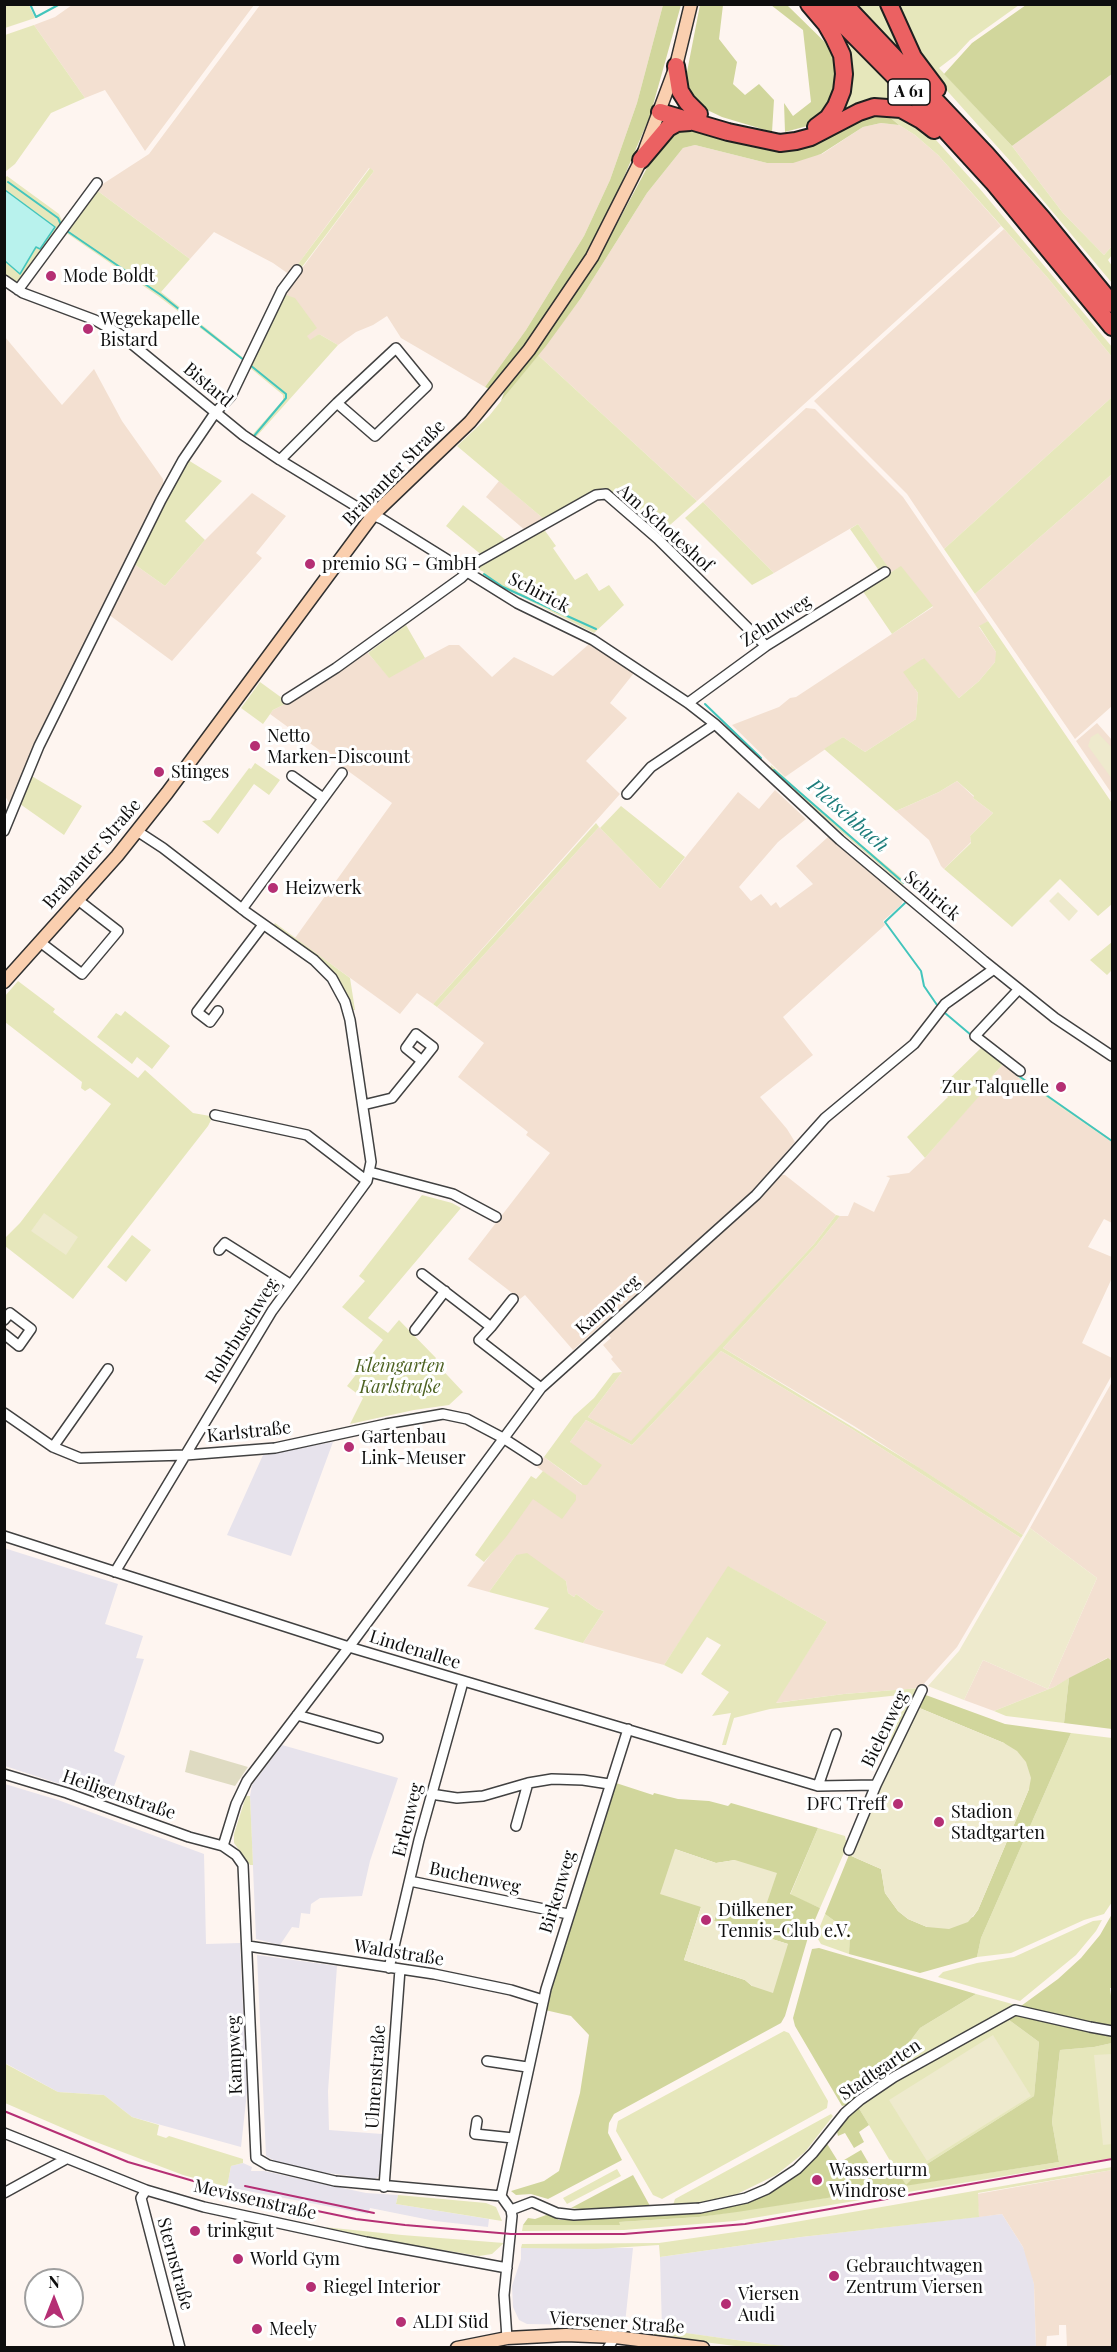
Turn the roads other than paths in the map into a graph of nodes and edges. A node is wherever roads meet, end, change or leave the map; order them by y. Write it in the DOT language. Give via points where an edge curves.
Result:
graph roads {
  1 [pos="692,4"];
  2 [pos="809,4"];
  3 [pos="823,4"];
  4 [pos="844,4"];
  5 [pos="889,4"];
  6 [pos="676,66"];
  7 [pos="662,107"];
  8 [pos="695,118"];
  9 [pos="986,154"];
  10 [pos="641,160"];
  11 [pos="993,182"];
  12 [pos="97,183"];
  13 [pos="297,270"];
  14 [pos="4,280"];
  15 [pos="18,290"];
  16 [pos="1113,304"];
  17 [pos="1113,327"];
  18 [pos="337,403"];
  19 [pos="215,413"];
  20 [pos="280,460"];
  21 [pos="373,515"];
  22 [pos="467,571"];
  23 [pos="885,572"];
  24 [pos="766,646"];
  25 [pos="286,699"];
  26 [pos="688,703"];
  27 [pos="715,724"];
  28 [pos="342,772"];
  29 [pos="292,776"];
  30 [pos="627,794"];
  31 [pos="323,798"];
  32 [pos="137,831"];
  33 [pos="5,832"];
  34 [pos="78,900"];
  35 [pos="242,909"];
  36 [pos="264,925"];
  37 [pos="40,942"];
  38 [pos="994,969"];
  39 [pos="4,982"];
  40 [pos="1019,989"];
  41 [pos="218,1011"];
  42 [pos="1113,1056"];
  43 [pos="423,1061"];
  44 [pos="1020,1071"];
  45 [pos="363,1105"];
  46 [pos="216,1115"];
  47 [pos="369,1177"];
  48 [pos="496,1217"];
  49 [pos="219,1250"];
  50 [pos="422,1274"];
  51 [pos="290,1284"];
  52 [pos="446,1292"];
  53 [pos="513,1299"];
  54 [pos="4,1320"];
  55 [pos="491,1327"];
  56 [pos="415,1330"];
  57 [pos="4,1334"];
  58 [pos="108,1369"];
  59 [pos="541,1388"];
  60 [pos="4,1413"];
  61 [pos="503,1438"];
  62 [pos="53,1447"];
  63 [pos="186,1455"];
  64 [pos="537,1460"];
  65 [pos="4,1536"];
  66 [pos="114,1572"];
  67 [pos="349,1647"];
  68 [pos="463,1682"];
  69 [pos="922,1690"];
  70 [pos="297,1715"];
  71 [pos="628,1729"];
  72 [pos="836,1734"];
  73 [pos="378,1738"];
  74 [pos="4,1774"];
  75 [pos="528,1783"];
  76 [pos="609,1784"];
  77 [pos="876,1785"];
  78 [pos="818,1786"];
  79 [pos="432,1794"];
  80 [pos="516,1826"];
  81 [pos="223,1846"];
  82 [pos="849,1850"];
  83 [pos="410,1881"];
  84 [pos="568,1914"];
  85 [pos="248,1947"];
  86 [pos="389,1968"];
  87 [pos="400,1969"];
  88 [pos="543,2000"];
  89 [pos="1113,2031"];
  90 [pos="487,2061"];
  91 [pos="527,2067"];
  92 [pos="477,2121"];
  93 [pos="4,2133"];
  94 [pos="513,2138"];
  95 [pos="66,2159"];
  96 [pos="384,2187"];
  97 [pos="146,2190"];
  98 [pos="4,2193"];
  99 [pos="501,2196"];
  100 [pos="511,2210"];
  101 [pos="507,2268"];
  102 [pos="507,2338"];
  103 [pos="611,2342"];
  104 [pos="180,2348"];
  105 [pos="457,2348"];
  106 [pos="703,2348"];
  1 -- 6 [label="main road, Brabanter Straße"];
  2 -- 8 [label="highway" via="826,24 844,64 842,92 828,117 805,133 780,137"];
  3 -- 11 [label="highway, A 61"];
  4 -- 9 [label="highway, A 61"];
  5 -- 9 [label="highway" via="913,57 965,120"];
  6 -- 7 [label="main road, Brabanter Straße"];
  6 -- 8 [label="highway" via="680,91"];
  7 -- 8 [label="highway"];
  7 -- 10 [label="main road, Brabanter Straße"];
  8 -- 10 [label="highway" via="668,128"];
  8 -- 11 [label="highway" via="754,139 788,142 811,137 867,109 893,107 921,120"];
  9 -- 16 [label="highway, A 61"];
  10 -- 21 [label="main road, Brabanter Straße" via="592,257 529,350 470,422"];
  11 -- 17 [label="highway, A 61"];
  12 -- 15 [label="street"];
  13 -- 19 [label="street" via="282,290 231,396"];
  14 -- 15 [label="street, Bistard"];
  15 -- 19 [label="street, Bistard" via="95,320 121,335"];
  18 -- 18 [label="street" via="396,348 427,386 375,436"];
  18 -- 20 [label="street"];
  19 -- 20 [label="street, Bistard"];
  19 -- 33 [label="street" via="161,500 39,746"];
  20 -- 21 [label="street, Bistard"];
  21 -- 22 [label="street, Schirick"];
  21 -- 32 [label="main road, Brabanter Straße"];
  22 -- 24 [label="street, Am Schoteshof" via="597,495 606,494 658,539"];
  22 -- 25 [label="street" via="336,668"];
  22 -- 26 [label="street, Schirick" via="517,603 593,640"];
  23 -- 24 [label="street, Zehntweg"];
  24 -- 26 [label="street, Zehntweg"];
  26 -- 27 [label="street, Schirick"];
  27 -- 30 [label="street" via="651,767"];
  27 -- 38 [label="street, Schirick" via="840,840"];
  28 -- 31 [label="street"];
  29 -- 31 [label="street"];
  31 -- 35 [label="street"];
  32 -- 34 [label="main road, Brabanter Straße"];
  32 -- 35 [label="street"];
  34 -- 37 [label="main road, Brabanter Straße"];
  34 -- 37 [label="street" via="117,931 82,974"];
  35 -- 36 [label="street"];
  36 -- 41 [label="street" via="197,1012 210,1022"];
  36 -- 45 [label="street" via="321,966 339,990 350,1020"];
  37 -- 39 [label="main road, Brabanter Straße"];
  38 -- 40 [label="street, Schirick"];
  38 -- 59 [label="street, Kampweg" via="945,1004 914,1044 825,1118 756,1195"];
  40 -- 42 [label="street, Schirick"];
  40 -- 44 [label="street" via="975,1036"];
  43 -- 45 [label="street" via="392,1098"];
  45 -- 47 [label="street" via="372,1162"];
  46 -- 47 [label="street" via="307,1135"];
  47 -- 48 [label="street" via="453,1194"];
  47 -- 51 [label="street, Rohrbuschweg"];
  49 -- 51 [label="street" via="225,1243"];
  50 -- 52 [label="street"];
  51 -- 63 [label="street, Rohrbuschweg"];
  52 -- 55 [label="street"];
  52 -- 56 [label="street"];
  53 -- 55 [label="street"];
  54 -- 57 [label="street" via="10,1313 31,1329 19,1346"];
  55 -- 59 [label="street" via="479,1340"];
  58 -- 62 [label="street"];
  59 -- 61 [label="street, Kampweg"];
  60 -- 62 [label="street, Karlstraße"];
  61 -- 63 [label="street, Karlstraße" via="467,1419 443,1414 275,1448"];
  61 -- 64 [label="street, Karlstraße"];
  61 -- 67 [label="street, Kampweg"];
  62 -- 63 [label="street, Karlstraße" via="80,1458"];
  63 -- 66 [label="street, Rohrbuschweg"];
  65 -- 66 [label="street, Lindenallee"];
  66 -- 67 [label="street, Lindenallee"];
  67 -- 68 [label="street, Lindenallee"];
  67 -- 70 [label="street, Kampweg"];
  68 -- 71 [label="street, Lindenallee"];
  68 -- 79 [label="street, Erlenweg"];
  69 -- 77 [label="street, Bielenweg"];
  70 -- 73 [label="street"];
  70 -- 81 [label="street, Kampweg" via="247,1781"];
  71 -- 76 [label="street, Birkenweg"];
  71 -- 78 [label="street, Lindenallee"];
  72 -- 78 [label="street"];
  74 -- 81 [label="street, Heiligenstraße"];
  75 -- 76 [label="street" via="552,1779"];
  75 -- 79 [label="street" via="483,1796 457,1798"];
  75 -- 80 [label="street"];
  76 -- 84 [label="street, Birkenweg"];
  77 -- 78 [label="street, Lindenallee"];
  77 -- 82 [label="street, Bielenweg"];
  79 -- 83 [label="street, Erlenweg"];
  81 -- 85 [label="street, Kampweg" via="243,1865"];
  83 -- 84 [label="street, Buchenweg"];
  83 -- 86 [label="street, Erlenweg"];
  84 -- 88 [label="street, Birkenweg"];
  85 -- 86 [label="street, Waldstraße"];
  85 -- 96 [label="street, Kampweg" via="256,2158 268,2165 334,2181"];
  86 -- 87 [label="street, Waldstraße"];
  87 -- 88 [label="street, Waldstraße"];
  87 -- 96 [label="street, Ulmenstraße"];
  88 -- 91 [label="street, Birkenweg"];
  89 -- 100 [label="street, Stadtgarten" via="1015,2010 860,2100 797,2169 746,2198 700,2208 574,2215 557,2213 532,2202"];
  90 -- 91 [label="street"];
  91 -- 94 [label="street, Birkenweg"];
  92 -- 94 [label="street" via="475,2133"];
  93 -- 95 [label="street, Mevissenstraße"];
  94 -- 99 [label="street, Birkenweg"];
  95 -- 97 [label="street, Mevissenstraße"];
  95 -- 98 [label="street"];
  96 -- 99 [label="street, Kampweg"];
  97 -- 101 [label="street, Mevissenstraße" via="237,2215"];
  97 -- 104 [label="street, Sternstraße" via="141,2198"];
  99 -- 100 [label="street"];
  100 -- 101 [label="street"];
  101 -- 102 [label="street"];
  102 -- 103 [label="main road, Viersener Straße" via="566,2335"];
  102 -- 105 [label="main road, Viersener Straße"];
  103 -- 106 [label="main road, Viersener Straße"];
}
